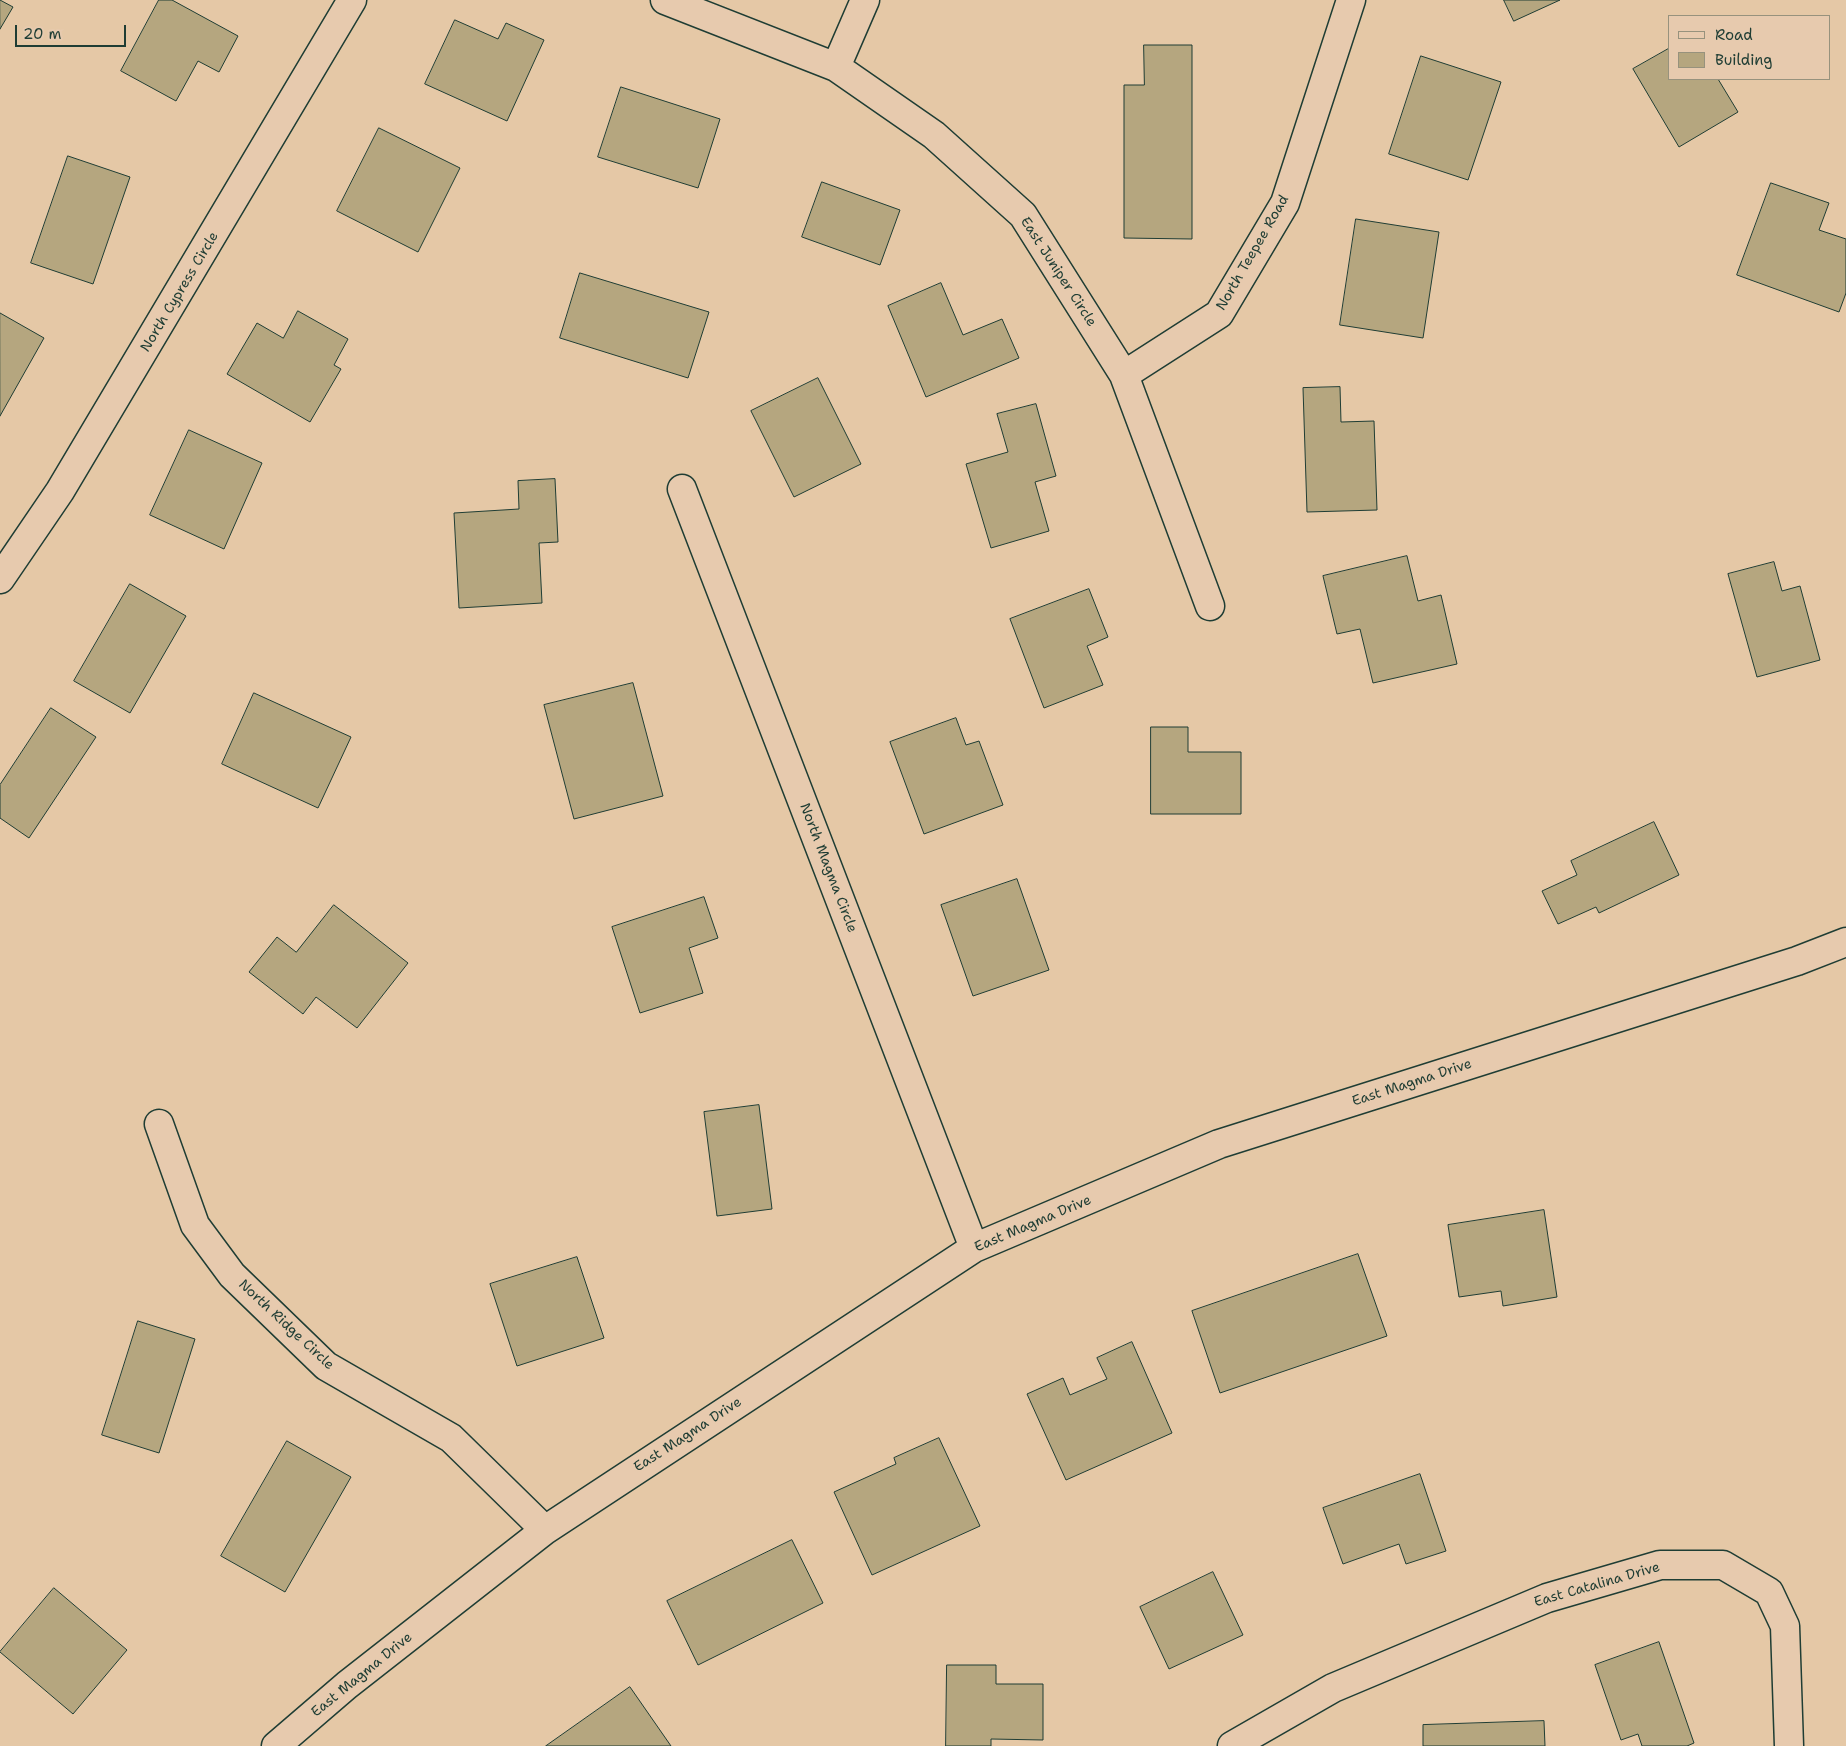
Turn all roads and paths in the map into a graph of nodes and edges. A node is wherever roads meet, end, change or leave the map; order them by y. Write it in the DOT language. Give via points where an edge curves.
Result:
graph roads {
  1 [pos="352,0"];
  2 [pos="665,0"];
  3 [pos="865,0"];
  4 [pos="1351,0"];
  5 [pos="836,67"];
  6 [pos="1124,375"];
  7 [pos="682,489"];
  8 [pos="0,579"];
  9 [pos="1210,606"];
  10 [pos="1846,942"];
  11 [pos="159,1124"];
  12 [pos="974,1248"];
  13 [pos="545,1530"];
  14 [pos="276,1746"];
  15 [pos="1232,1746"];
  16 [pos="1790,1746"];
  1 -- 8 [label="street, North Cypress Circle" via="60,491"];
  2 -- 5 [label="street, East Juniper Circle"];
  3 -- 5 [label="street"];
  4 -- 6 [label="street, North Teepee Road" via="1285,204 1219,314"];
  5 -- 6 [label="street, East Juniper Circle" via="934,135 1023,214"];
  6 -- 9 [label="street, East Juniper Circle"];
  7 -- 12 [label="street, North Magma Circle"];
  10 -- 12 [label="street, East Magma Drive" via="1797,961 1219,1144"];
  11 -- 13 [label="street, North Ridge Circle" via="195,1225 232,1275 326,1366 451,1438"];
  12 -- 13 [label="street, East Magma Drive"];
  13 -- 14 [label="street, East Magma Drive"];
  15 -- 16 [label="street, East Catalina Drive" via="1333,1688 1547,1598 1660,1565 1723,1565 1769,1592 1785,1626"];
}
